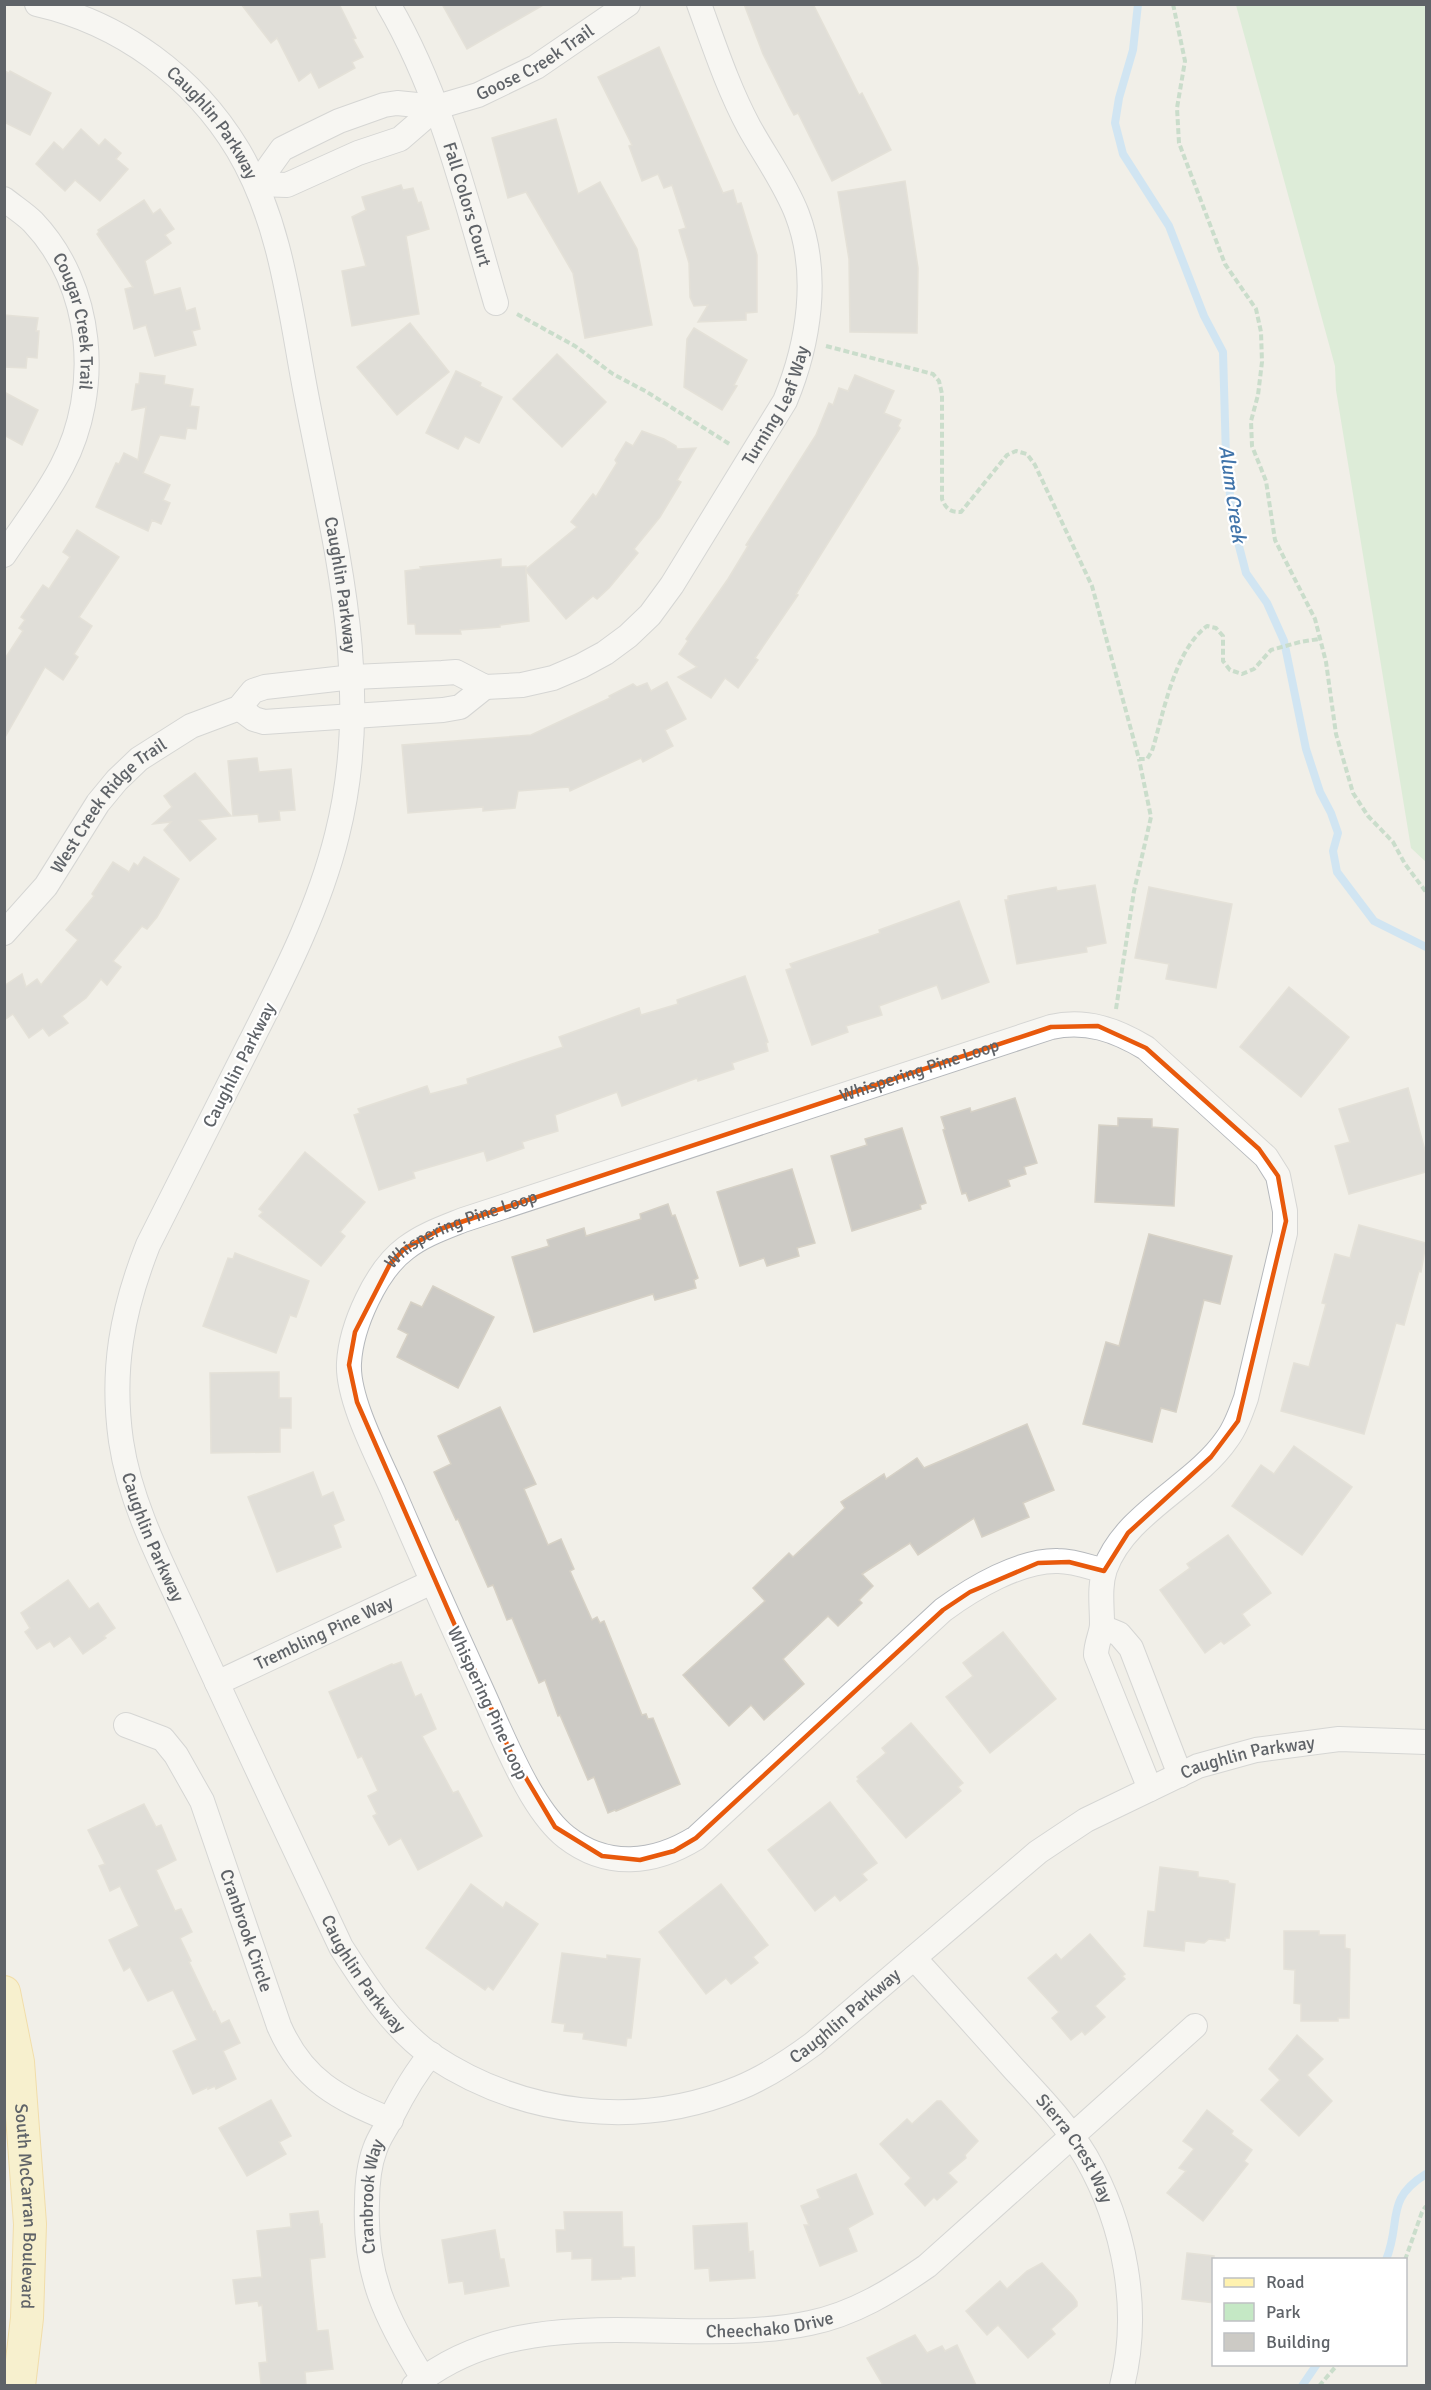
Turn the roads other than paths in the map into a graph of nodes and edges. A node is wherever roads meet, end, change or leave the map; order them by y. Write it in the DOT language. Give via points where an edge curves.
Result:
graph roads {
  1 [pos="38,4"];
  2 [pos="388,4"];
  3 [pos="628,4"];
  4 [pos="699,4"];
  5 [pos="437,107"];
  6 [pos="257,184"];
  7 [pos="4,199"];
  8 [pos="496,303"];
  9 [pos="4,555"];
  10 [pos="353,677"];
  11 [pos="485,687"];
  12 [pos="239,708"];
  13 [pos="354,716"];
  14 [pos="4,933"];
  15 [pos="1104,1571"];
  16 [pos="432,1582"];
  17 [pos="1102,1627"];
  18 [pos="217,1683"];
  19 [pos="126,1725"];
  20 [pos="1426,1742"];
  21 [pos="1180,1775"];
  22 [pos="1150,1790"];
  23 [pos="914,1958"];
  24 [pos="4,1992"];
  25 [pos="1195,2026"];
  26 [pos="431,2054"];
  27 [pos="391,2120"];
  28 [pos="1072,2137"];
  29 [pos="418,2382"];
  30 [pos="19,2385"];
  31 [pos="1122,2385"];
  1 -- 6 [label="street, Caughlin Parkway" via="99,24 164,65 216,118"];
  2 -- 5 [label="street, Fall Colors Court" via="420,63"];
  3 -- 5 [label="street, Goose Creek Trail" via="508,82"];
  4 -- 11 [label="street, Turning Leaf Way" via="734,95 784,186 805,242 809,311 796,373 774,421 650,615 605,653 553,678"];
  5 -- 6 [label="street" via="400,139 287,185"];
  5 -- 6 [label="street" via="397,103 339,121 282,150"];
  5 -- 8 [label="street, Fall Colors Court"];
  6 -- 10 [label="street, Caughlin Parkway" via="277,243 346,600"];
  7 -- 9 [label="street, Cougar Creek Trail" via="33,222 56,252 83,320 88,358 86,396 77,432 62,467"];
  10 -- 11 [label="street" via="456,672"];
  10 -- 12 [label="street, West Creek Ridge Trail" via="265,687 253,691"];
  10 -- 13 [label="street, Caughlin Parkway"];
  11 -- 13 [label="street" via="460,707"];
  12 -- 13 [label="street" via="264,722"];
  12 -- 14 [label="street, West Creek Ridge Trail" via="164,741 117,780 46,886"];
  13 -- 18 [label="street, Caughlin Parkway" via="338,833 311,914 148,1245 122,1328 118,1408 129,1478"];
  15 -- 16 [label="street, Whispering Pine Loop" via="1069,1562 1038,1563 970,1592 943,1610 696,1838 674,1851 640,1860 602,1856 577,1845 543,1813"];
  15 -- 16 [label="street, Whispering Pine Loop" via="1128,1533 1211,1457 1238,1421 1280,1259 1286,1221 1278,1176 1259,1149 1146,1048 1110,1030 1074,1024 1050,1027 463,1220 404,1249 390,1264 365,1306 351,1345 350,1375 365,1425"];
  15 -- 17 [label="street, Whispering Pine Loop"];
  16 -- 18 [label="street, Trembling Pine Way"];
  17 -- 21 [label="street" via="1119,1634 1131,1648"];
  17 -- 22 [label="street, Whispering Pine Loop" via="1096,1655"];
  18 -- 26 [label="street, Caughlin Parkway" via="341,1947 385,2011"];
  19 -- 27 [label="street, Cranbrook Circle" via="163,1739 202,1801 279,2026 293,2054 327,2089"];
  20 -- 21 [label="street, Caughlin Parkway" via="1366,1738 1310,1742 1256,1750"];
  21 -- 22 [label="street, Caughlin Parkway"];
  22 -- 23 [label="street, Caughlin Parkway" via="1086,1820 1038,1852"];
  23 -- 26 [label="street, Caughlin Parkway" via="779,2068 741,2088 663,2110 617,2113 533,2102 496,2089"];
  23 -- 28 [label="street, Sierra Crest Way"];
  24 -- 30 [label="main road, South McCarran Boulevard" via="18,2062 30,2224 27,2318"];
  25 -- 28 [label="street, Cheechako Drive"];
  26 -- 27 [label="street, Cranbrook Way" via="411,2079"];
  27 -- 29 [label="street, Cranbrook Way" via="374,2149 366,2225 381,2300"];
  28 -- 29 [label="street, Cheechako Drive" via="927,2266 853,2310 811,2323 770,2329 569,2331 530,2335 456,2359"];
  28 -- 31 [label="street, Sierra Crest Way" via="1106,2197 1122,2244 1130,2327"];
}
